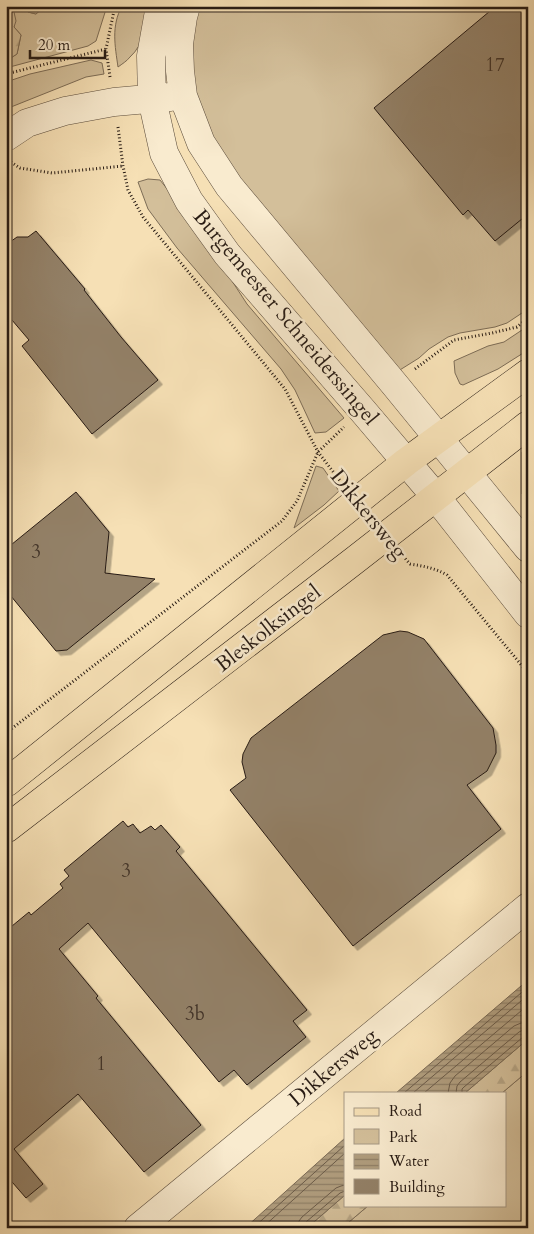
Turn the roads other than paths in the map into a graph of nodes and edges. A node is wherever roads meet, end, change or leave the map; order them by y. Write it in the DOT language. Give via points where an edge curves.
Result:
graph roads {
  1 [pos="160,6"];
  2 [pos="186,6"];
  3 [pos="183,96"];
  4 [pos="152,99"];
  5 [pos="6,137"];
  6 [pos="528,373"];
  7 [pos="528,425"];
  8 [pos="438,439"];
  9 [pos="406,462"];
  10 [pos="466,472"];
  11 [pos="436,497"];
  12 [pos="528,548"];
  13 [pos="528,614"];
  14 [pos="6,784"];
  15 [pos="6,829"];
  16 [pos="528,907"];
  17 [pos="138,1228"];
  1 -- 4 [label="street, Burgemeester Schneiderssingel" via="151,56"];
  2 -- 3 [label="street, Burgemeester Schneiderssingel" via="179,44"];
  3 -- 4 [label="street"];
  3 -- 8 [label="street, Burgemeester Schneiderssingel" via="201,143 229,186"];
  4 -- 5 [label="street" via="65,111 27,124"];
  4 -- 9 [label="street, Burgemeester Schneiderssingel" via="164,153 189,201 227,254"];
  6 -- 8 [label="main road, Bleskolksingel"];
  7 -- 10 [label="main road, Bleskolksingel"];
  8 -- 9 [label="main road, Bleskolksingel"];
  8 -- 10 [label="street, Burgemeester Schneiderssingel"];
  9 -- 11 [label="street, Burgemeester Schneiderssingel"];
  9 -- 14 [label="main road, Bleskolksingel"];
  10 -- 11 [label="main road, Bleskolksingel"];
  10 -- 12 [label="street"];
  11 -- 13 [label="street"];
  11 -- 15 [label="main road, Bleskolksingel"];
  16 -- 17 [label="street, Dikkersweg"];
}
